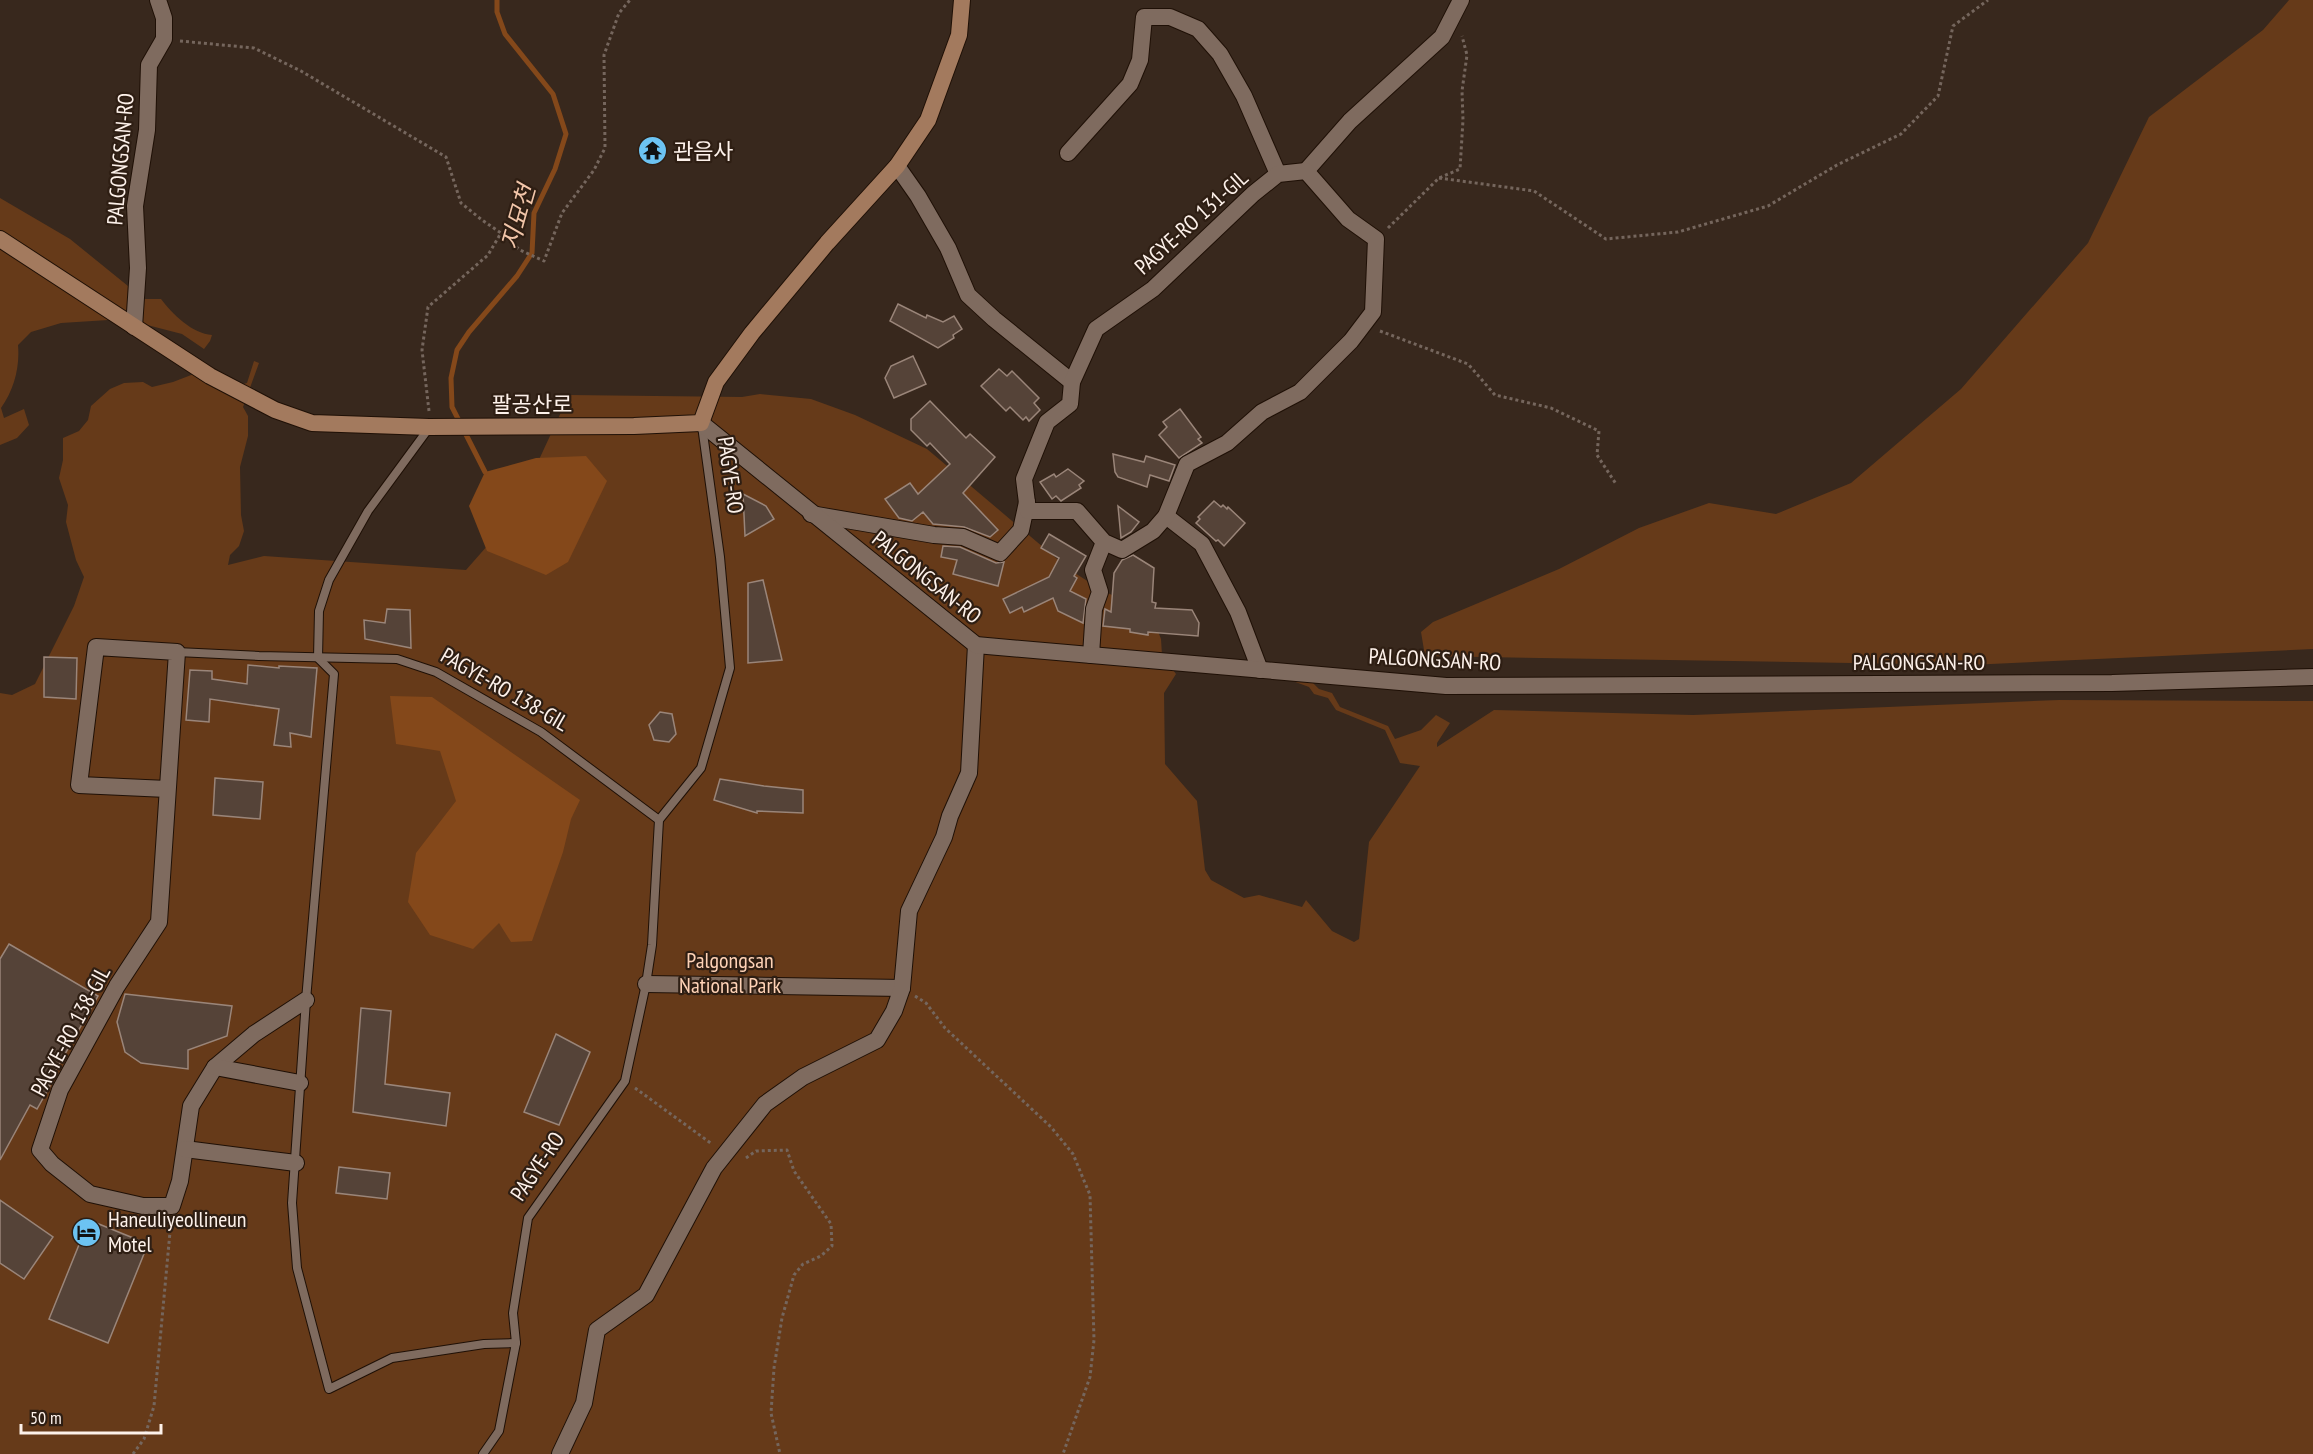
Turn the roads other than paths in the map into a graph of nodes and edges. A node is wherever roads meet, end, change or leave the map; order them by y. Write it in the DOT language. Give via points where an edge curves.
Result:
graph roads {
  1 [pos="158,0"];
  2 [pos="962,0"];
  3 [pos="1458,5"];
  4 [pos="1068,153"];
  5 [pos="897,166"];
  6 [pos="1306,171"];
  7 [pos="1278,174"];
  8 [pos="0,239"];
  9 [pos="134,327"];
  10 [pos="1072,382"];
  11 [pos="701,423"];
  12 [pos="429,428"];
  13 [pos="1027,502"];
  14 [pos="811,514"];
  15 [pos="1166,516"];
  16 [pos="1104,542"];
  17 [pos="976,645"];
  18 [pos="177,652"];
  19 [pos="1090,655"];
  20 [pos="318,658"];
  21 [pos="1260,670"];
  22 [pos="2313,677"];
  23 [pos="167,789"];
  24 [pos="659,820"];
  25 [pos="646,984"];
  26 [pos="902,988"];
  27 [pos="306,1000"];
  28 [pos="215,1067"];
  29 [pos="300,1083"];
  30 [pos="185,1149"];
  31 [pos="296,1163"];
  32 [pos="516,1343"];
  33 [pos="483,1454"];
  34 [pos="560,1454"];
  1 -- 9 [label="street, PALGONGSAN-RO" via="164,18 164,39 149,65 147,130 135,206 138,268"];
  2 -- 5 [label="main road, PAGYE-RO" via="959,35 928,120"];
  3 -- 6 [label="street" via="1442,37 1350,121"];
  4 -- 7 [label="street" via="1130,84 1140,60 1144,17 1170,17 1198,29 1220,54 1244,96"];
  5 -- 10 [label="street" via="948,248 968,294"];
  5 -- 11 [label="main road, PAGYE-RO" via="752,333 716,382"];
  6 -- 7 [label="street, PAGYE-RO 131-GIL"];
  6 -- 15 [label="street" via="1348,219 1376,239 1373,312 1352,341 1300,392 1262,412 1227,443 1187,464"];
  7 -- 10 [label="street, PAGYE-RO 131-GIL" via="1153,289 1096,329"];
  8 -- 9 [label="main road"];
  9 -- 12 [label="main road" via="210,376 275,410 312,423"];
  10 -- 13 [label="street, PAGYE-RO 131-GIL" via="1070,404 1047,422 1024,479"];
  11 -- 12 [label="main road, 팔공산로"];
  11 -- 14 [label="street, PALGONGSAN-RO"];
  11 -- 24 [label="lane, PAGYE-RO" via="720,557 730,668 701,768"];
  12 -- 20 [label="lane" via="368,512 329,580 319,611"];
  13 -- 14 [label="street, PAGYE-RO 131-GIL" via="1021,530 1000,553 963,537"];
  13 -- 16 [label="street" via="1028,511 1077,512"];
  14 -- 17 [label="street, PALGONGSAN-RO"];
  15 -- 16 [label="street" via="1153,531 1122,550"];
  15 -- 21 [label="street" via="1202,544 1238,612"];
  16 -- 19 [label="street" via="1092,570 1100,592 1094,609"];
  17 -- 19 [label="street, PALGONGSAN-RO"];
  17 -- 26 [label="street" via="969,773 909,911"];
  18 -- 20 [label="lane, PAGYE-RO 138-GIL"];
  18 -- 23 [label="street, PAGYE-RO 138-GIL"];
  18 -- 23 [label="street" via="96,647 79,784"];
  19 -- 21 [label="street, PALGONGSAN-RO"];
  20 -- 24 [label="lane, PAGYE-RO 138-GIL" via="397,659 436,672 541,732"];
  20 -- 27 [label="lane" via="334,674"];
  21 -- 22 [label="street, PALGONGSAN-RO" via="1446,686 2112,683"];
  23 -- 30 [label="street, PAGYE-RO 138-GIL" via="159,922 117,986 60,1090 40,1150 90,1194 143,1206 172,1206"];
  24 -- 25 [label="lane, PAGYE-RO"];
  25 -- 26 [label="street"];
  25 -- 32 [label="lane, PAGYE-RO" via="625,1081 528,1218 513,1313"];
  26 -- 34 [label="street" via="877,1040 802,1077 765,1104 714,1168 646,1295 597,1330 584,1402"];
  27 -- 28 [label="street"];
  27 -- 29 [label="lane"];
  28 -- 29 [label="street"];
  28 -- 30 [label="street" via="191,1106"];
  29 -- 31 [label="lane"];
  30 -- 31 [label="street"];
  31 -- 32 [label="lane" via="292,1203 297,1268 329,1389 392,1358"];
  32 -- 33 [label="lane, PAGYE-RO" via="500,1431"];
}
